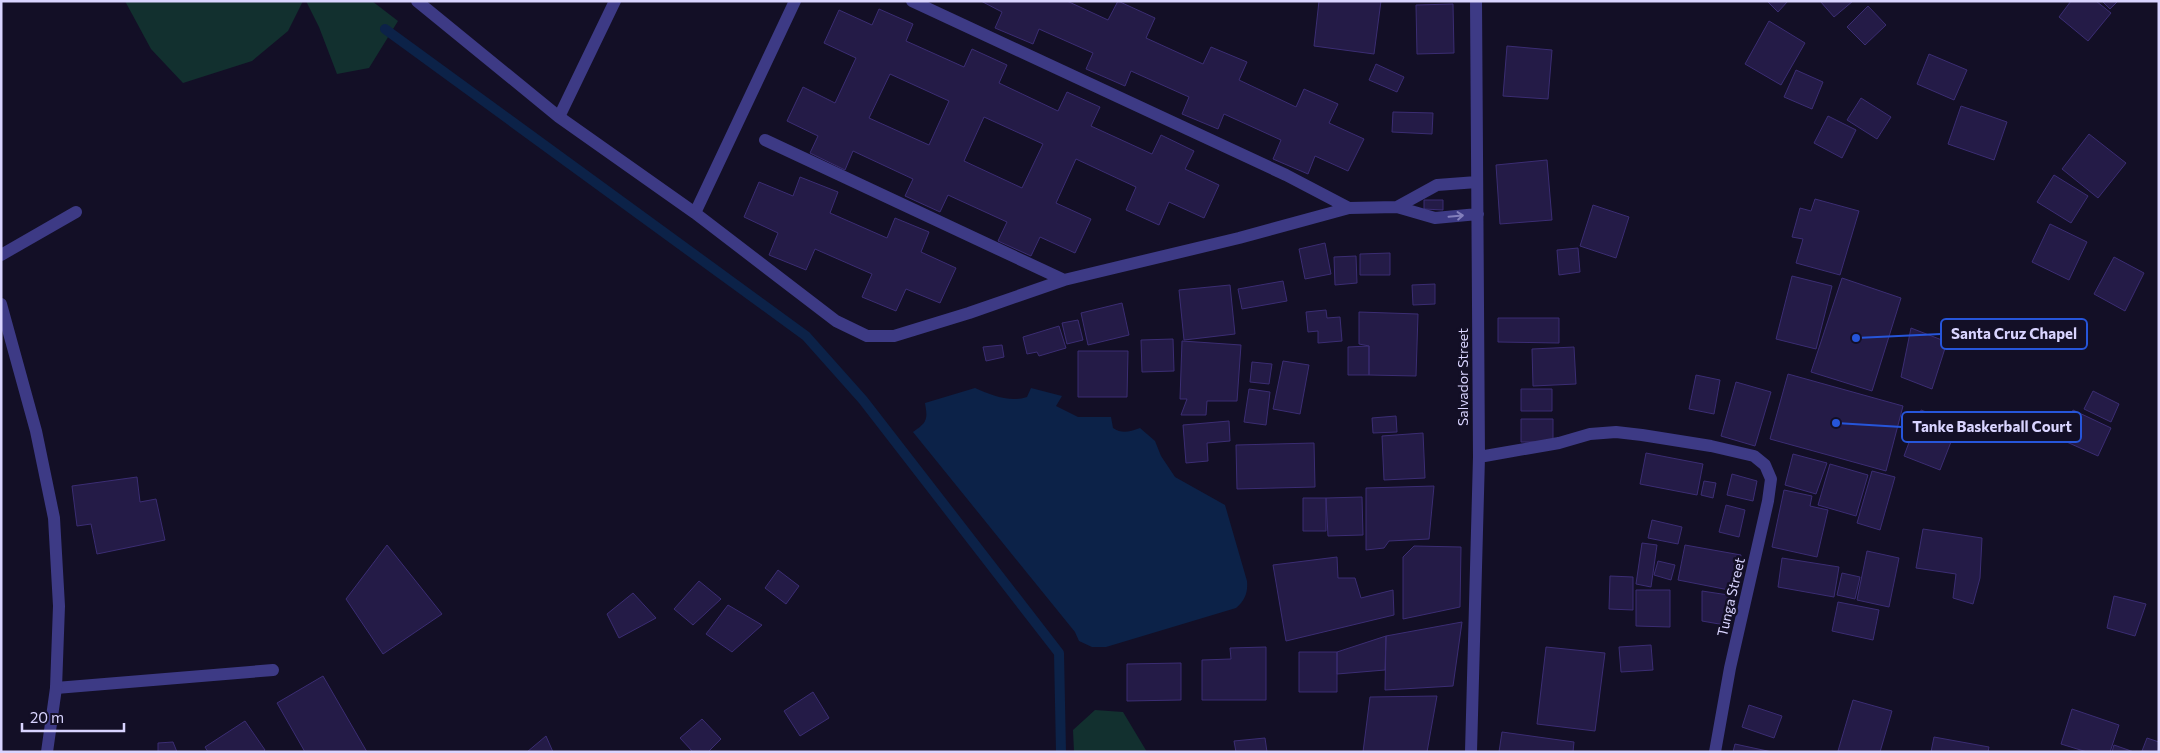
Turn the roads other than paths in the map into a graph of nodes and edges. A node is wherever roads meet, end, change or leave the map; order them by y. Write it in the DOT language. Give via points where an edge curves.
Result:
graph roads {
  1 [pos="417,1"];
  2 [pos="615,1"];
  3 [pos="794,1"];
  4 [pos="912,1"];
  5 [pos="1476,1"];
  6 [pos="434,6"];
  7 [pos="559,117"];
  8 [pos="765,140"];
  9 [pos="1477,182"];
  10 [pos="1397,207"];
  11 [pos="1349,208"];
  12 [pos="76,212"];
  13 [pos="695,213"];
  14 [pos="1478,214"];
  15 [pos="1,255"];
  16 [pos="1064,280"];
  17 [pos="1,304"];
  18 [pos="1479,457"];
  19 [pos="273,670"];
  20 [pos="56,688"];
  21 [pos="47,752"];
  22 [pos="1470,752"];
  23 [pos="1715,752"];
  1 -- 6 [label="street"];
  2 -- 7 [label="street"];
  3 -- 13 [label="street"];
  4 -- 11 [label="street" via="1286,175"];
  5 -- 9 [label="street, Salvador Street"];
  6 -- 7 [label="street"];
  7 -- 13 [label="street"];
  8 -- 16 [label="street"];
  9 -- 10 [label="street" via="1437,185"];
  9 -- 14 [label="street, Salvador Street"];
  10 -- 11 [label="street"];
  10 -- 14 [label="street, one-way" via="1435,218"];
  11 -- 16 [label="street"];
  12 -- 15 [label="street"];
  13 -- 16 [label="street" via="836,321 867,336 894,336 969,314"];
  14 -- 18 [label="street, Salvador Street"];
  17 -- 20 [label="street" via="36,430 54,518 59,606"];
  18 -- 22 [label="street, Salvador Street"];
  18 -- 23 [label="street, Tunga Street" via="1559,443 1590,434 1616,432 1711,446 1754,456 1765,465 1770,478 1769,494 1730,668"];
  19 -- 20 [label="street"];
  20 -- 21 [label="street"];
}
